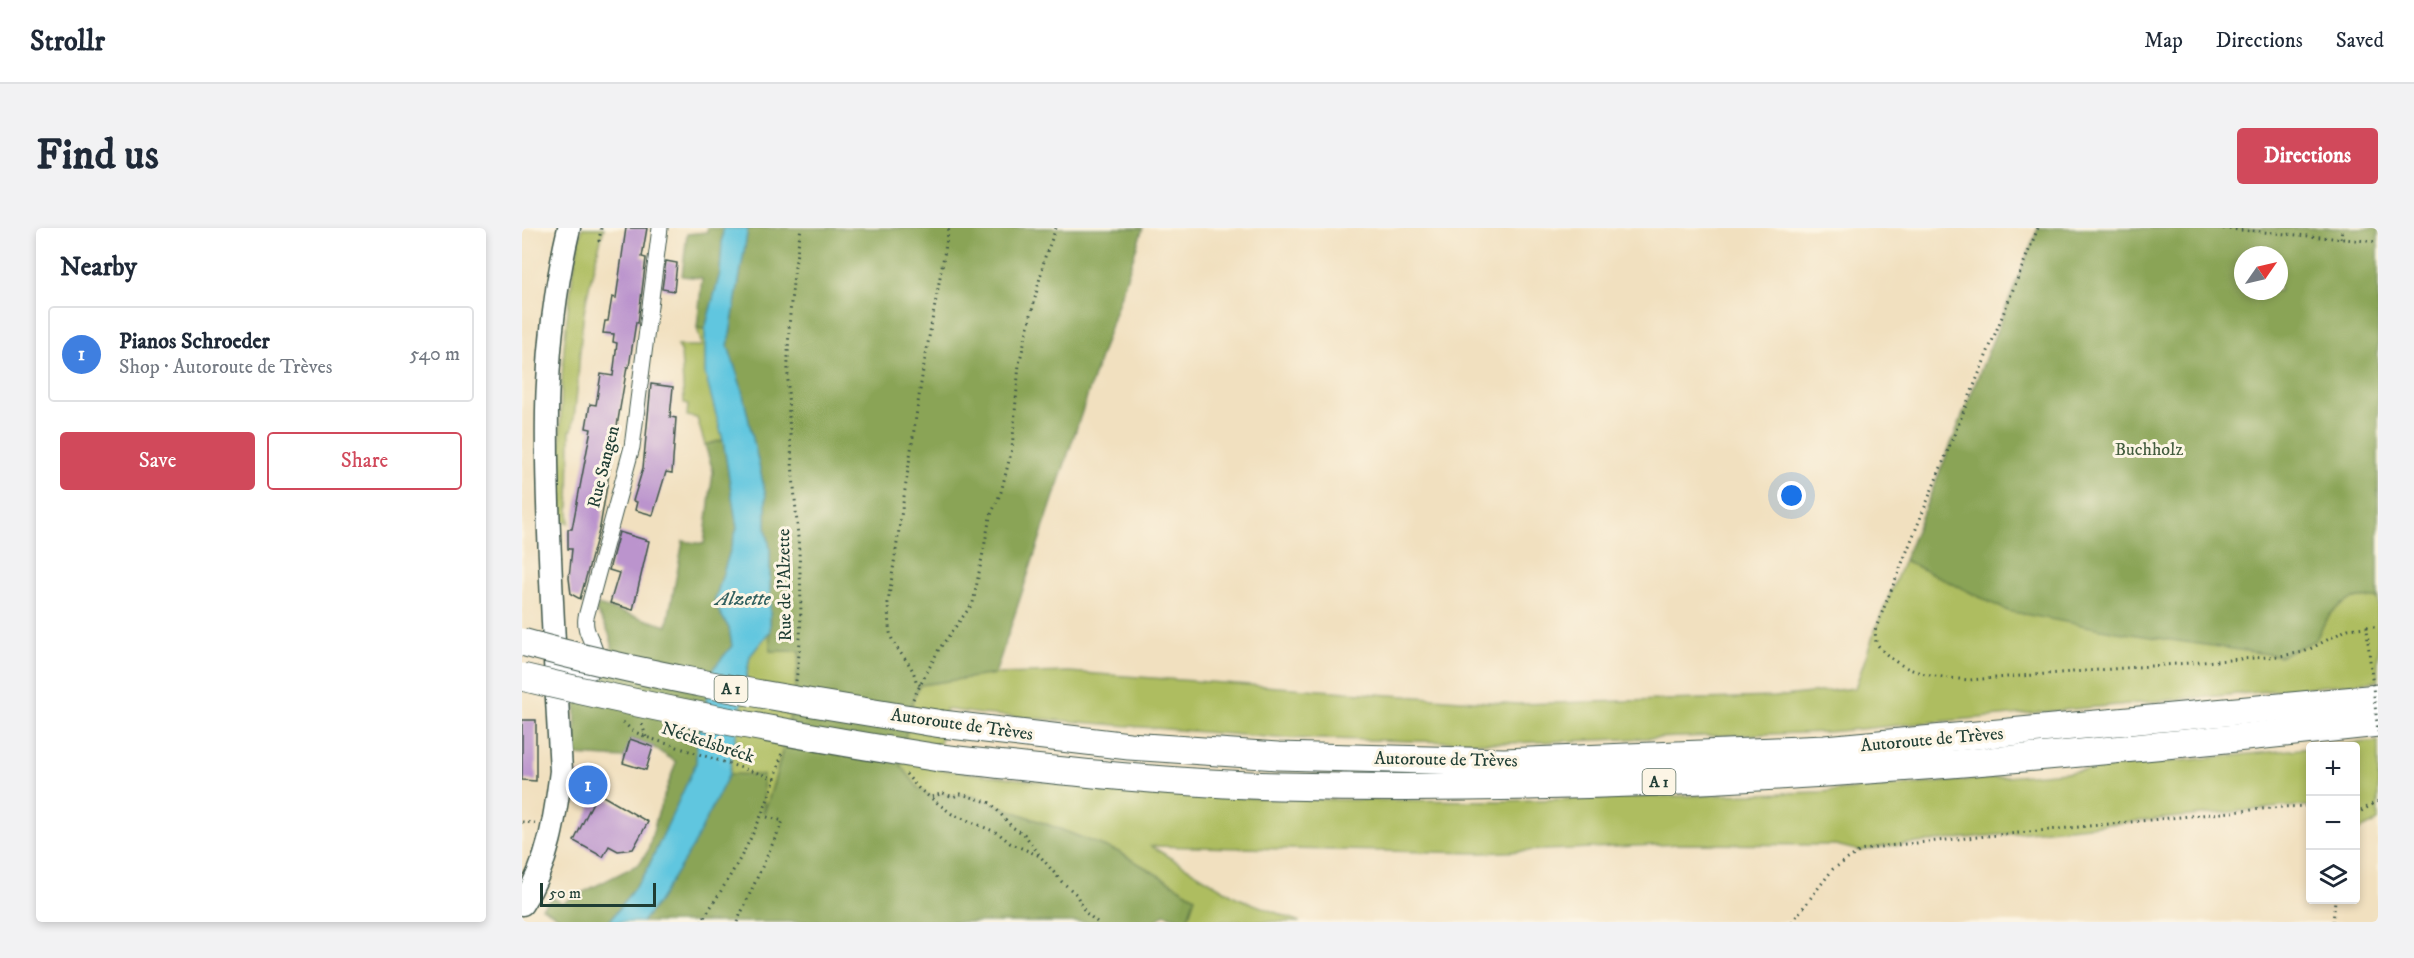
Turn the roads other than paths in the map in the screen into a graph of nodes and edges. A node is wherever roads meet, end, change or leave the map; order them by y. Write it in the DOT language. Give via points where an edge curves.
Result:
graph roads {
  1 [pos="569,228"];
  2 [pos="660,228"];
  3 [pos="522,642"];
  4 [pos="555,672"];
  5 [pos="522,677"];
  6 [pos="2378,698"];
  7 [pos="2378,723"];
  8 [pos="522,904"];
  1 -- 4 [label="main road" via="560,268 547,383 545,442"];
  2 -- 4 [label="street, Rue Sangen" via="632,447 585,617 584,628 595,650 595,666 583,676"];
  3 -- 6 [label="highway, Autoroute de Trèves / A 1, bridge" via="726,688 942,724 1141,747 1278,756 1504,762 1825,749"];
  4 -- 8 [label="main road" via="561,771 555,819 532,890"];
  5 -- 7 [label="highway, Autoroute de Trèves / A 1, bridge" via="728,722 939,758 1135,778 1276,786 1499,789 1821,775 2082,754"];
}
